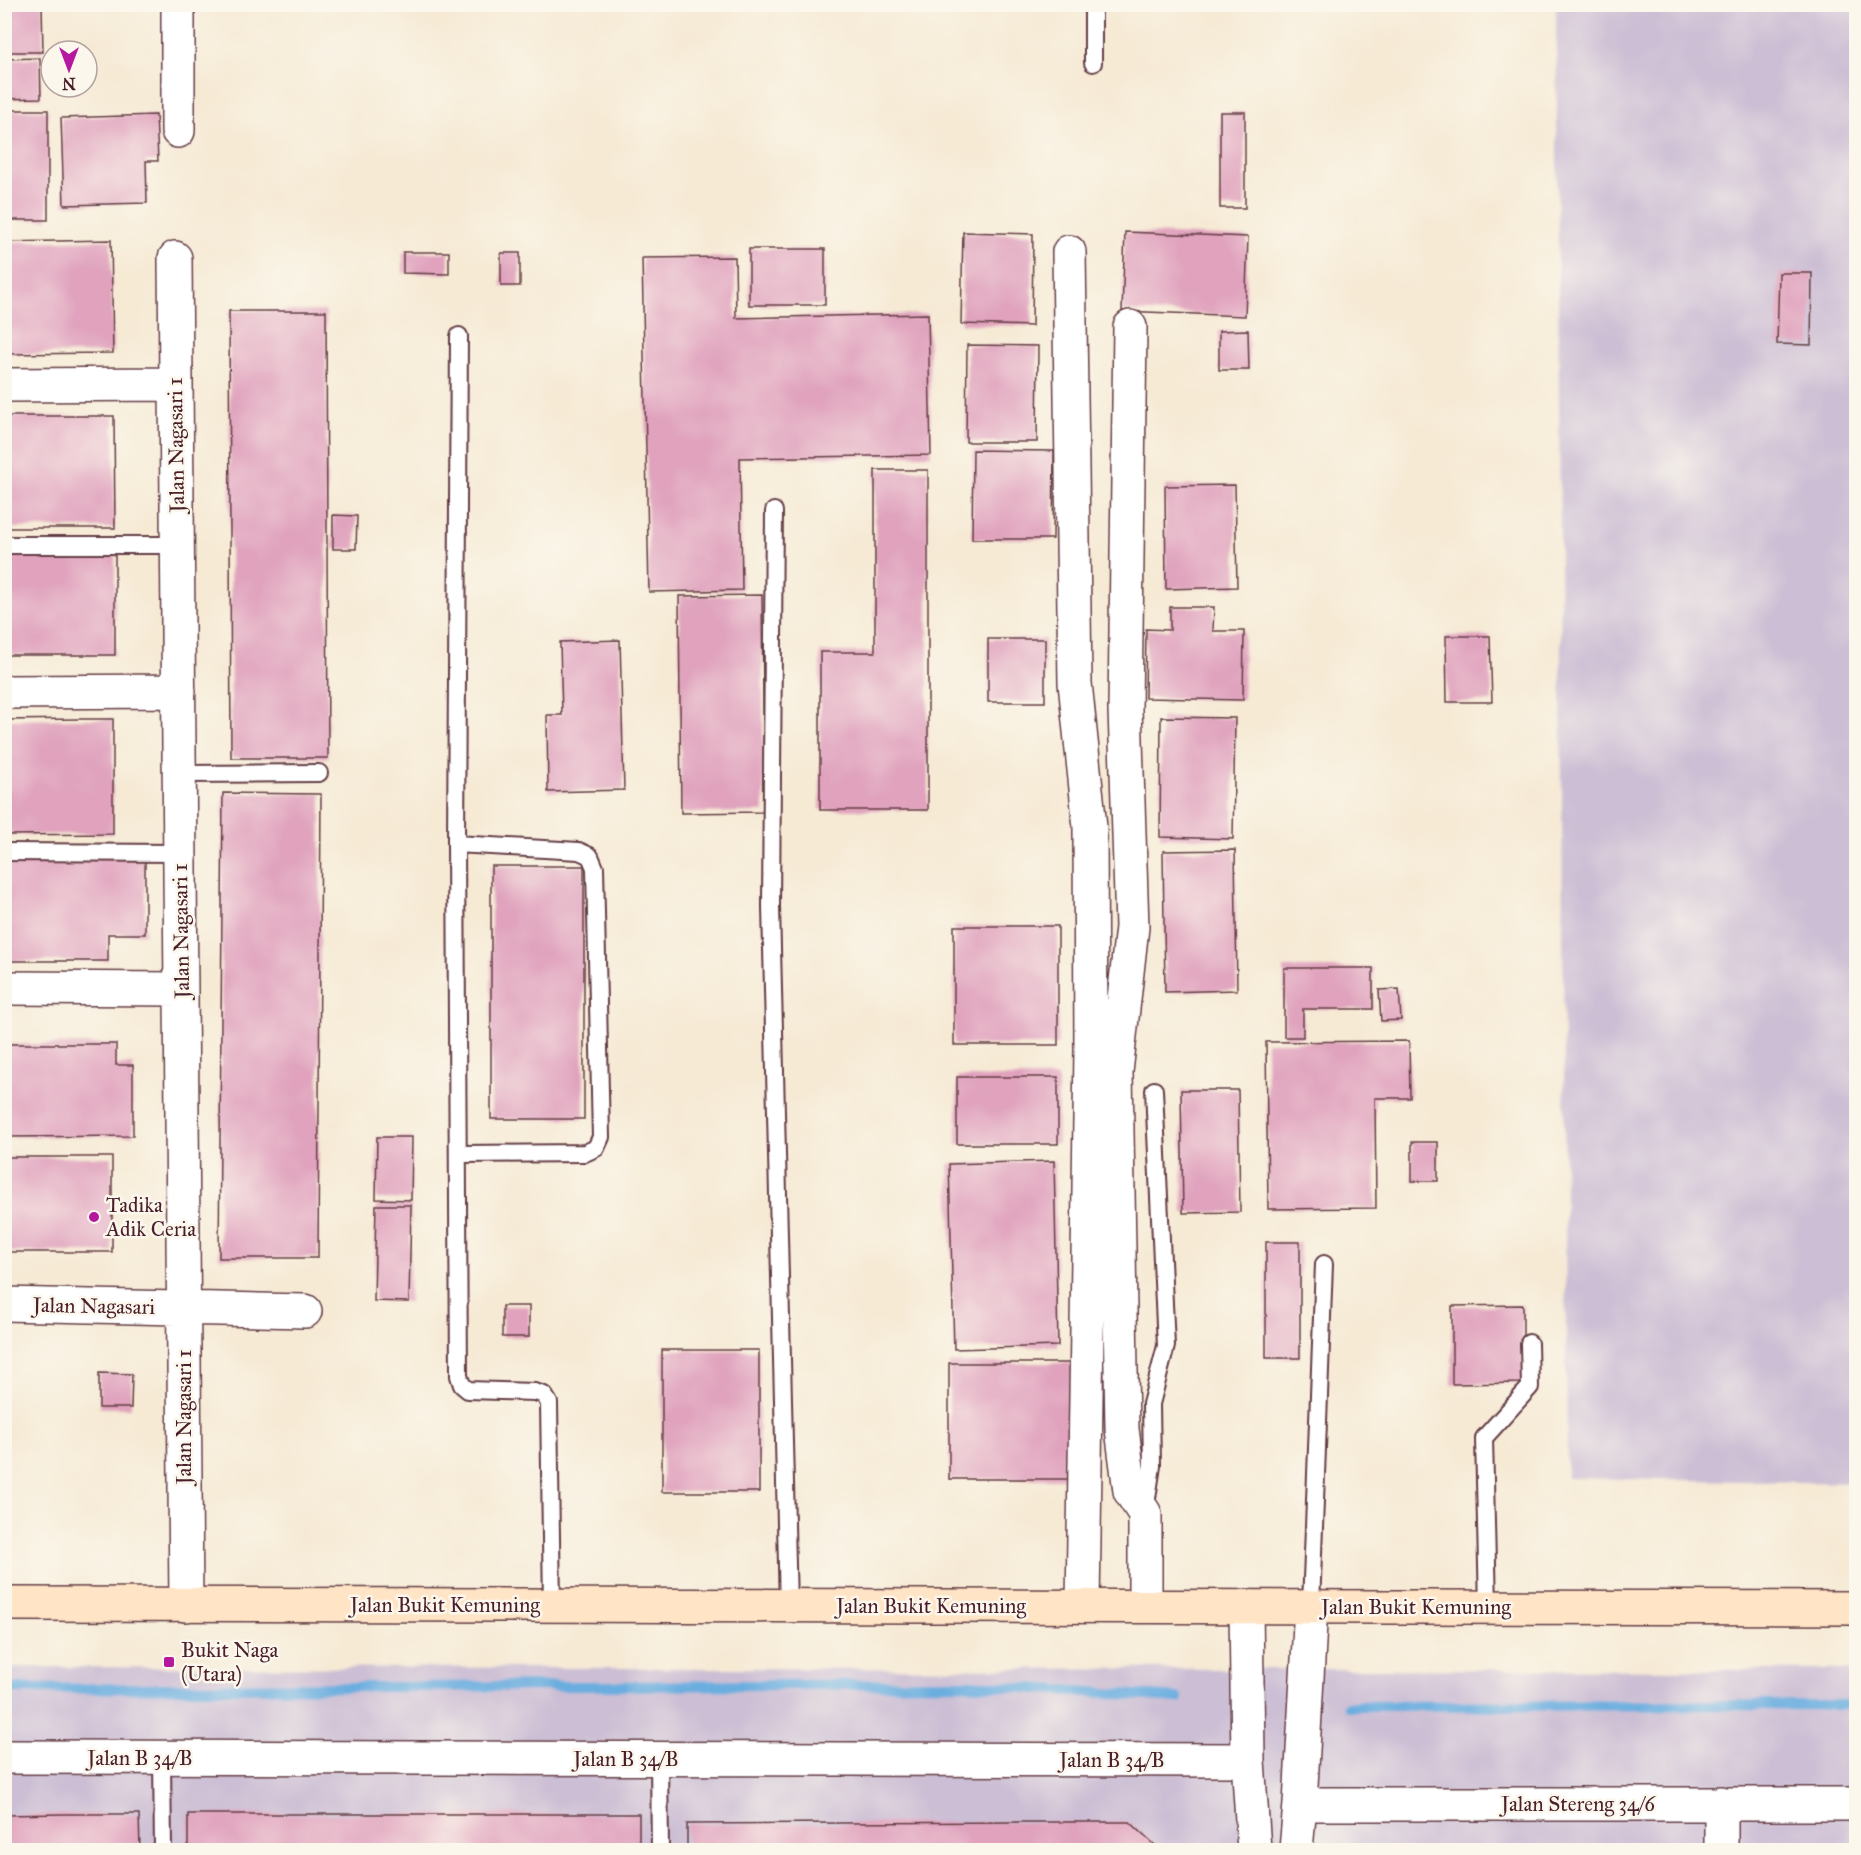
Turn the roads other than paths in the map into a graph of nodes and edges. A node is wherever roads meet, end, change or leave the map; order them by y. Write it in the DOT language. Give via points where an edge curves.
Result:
graph roads {
  1 [pos="178,4"];
  2 [pos="1093,4"];
  3 [pos="1093,63"];
  4 [pos="178,131"];
  5 [pos="1069,252"];
  6 [pos="175,258"];
  7 [pos="1130,327"];
  8 [pos="459,336"];
  9 [pos="176,384"];
  10 [pos="4,386"];
  11 [pos="774,511"];
  12 [pos="4,544"];
  13 [pos="177,545"];
  14 [pos="179,691"];
  15 [pos="4,692"];
  16 [pos="320,773"];
  17 [pos="179,774"];
  18 [pos="456,844"];
  19 [pos="4,852"];
  20 [pos="180,853"];
  21 [pos="4,988"];
  22 [pos="181,989"];
  23 [pos="1154,1090"];
  24 [pos="459,1154"];
  25 [pos="1324,1264"];
  26 [pos="4,1304"];
  27 [pos="184,1308"];
  28 [pos="305,1311"];
  29 [pos="1529,1343"];
  30 [pos="1145,1514"];
  31 [pos="4,1604"];
  32 [pos="186,1605"];
  33 [pos="552,1605"];
  34 [pos="788,1606"];
  35 [pos="1083,1606"];
  36 [pos="1145,1606"];
  37 [pos="1246,1606"];
  38 [pos="1311,1606"];
  39 [pos="1488,1607"];
  40 [pos="1857,1608"];
  41 [pos="4,1757"];
  42 [pos="162,1758"];
  43 [pos="659,1759"];
  44 [pos="1248,1760"];
  45 [pos="1720,1803"];
  46 [pos="1300,1804"];
  47 [pos="1857,1804"];
  48 [pos="163,1851"];
  49 [pos="660,1851"];
  50 [pos="1254,1851"];
  51 [pos="1296,1851"];
  52 [pos="1721,1851"];
  1 -- 4 [label="street"];
  2 -- 3 [label="lane"];
  5 -- 35 [label="street" via="1075,683 1090,839"];
  6 -- 9 [label="street, Jalan Nagasari 1"];
  7 -- 30 [label="street" via="1125,709 1132,927 1116,1072 1122,1429 1130,1491"];
  8 -- 18 [label="lane"];
  9 -- 10 [label="street"];
  9 -- 13 [label="street, Jalan Nagasari 1"];
  11 -- 34 [label="lane" via="771,907"];
  12 -- 13 [label="lane"];
  13 -- 14 [label="street, Jalan Nagasari 1"];
  14 -- 15 [label="street"];
  14 -- 17 [label="street, Jalan Nagasari 1"];
  16 -- 17 [label="lane"];
  17 -- 20 [label="street, Jalan Nagasari 1"];
  18 -- 24 [label="lane"];
  18 -- 24 [label="lane" via="579,851 590,856 595,868 601,1137 596,1148 585,1153"];
  19 -- 20 [label="lane"];
  20 -- 22 [label="street, Jalan Nagasari 1"];
  21 -- 22 [label="street"];
  22 -- 27 [label="street, Jalan Nagasari 1"];
  23 -- 30 [label="lane" via="1166,1346 1151,1404 1152,1466"];
  24 -- 33 [label="lane" via="459,1376 468,1390 535,1392 544,1395 549,1403"];
  25 -- 38 [label="lane"];
  26 -- 27 [label="street, Jalan Nagasari"];
  27 -- 28 [label="street, Jalan Nagasari"];
  27 -- 32 [label="street, Jalan Nagasari 1"];
  29 -- 39 [label="lane" via="1530,1387 1484,1438"];
  30 -- 36 [label="street"];
  31 -- 32 [label="main road, Jalan Bukit Kemuning"];
  32 -- 33 [label="main road, Jalan Bukit Kemuning"];
  33 -- 34 [label="main road, Jalan Bukit Kemuning"];
  34 -- 35 [label="main road, Jalan Bukit Kemuning"];
  35 -- 36 [label="main road, Jalan Bukit Kemuning"];
  36 -- 37 [label="main road, Jalan Bukit Kemuning"];
  37 -- 38 [label="main road, Jalan Bukit Kemuning"];
  37 -- 44 [label="street"];
  38 -- 39 [label="main road, Jalan Bukit Kemuning"];
  38 -- 46 [label="street"];
  39 -- 40 [label="main road, Jalan Bukit Kemuning"];
  41 -- 42 [label="street, Jalan B 34/B"];
  42 -- 43 [label="street, Jalan B 34/B"];
  42 -- 48 [label="lane"];
  43 -- 44 [label="street, Jalan B 34/B"];
  43 -- 49 [label="lane"];
  44 -- 50 [label="street"];
  45 -- 46 [label="street, Jalan Stereng 34/6"];
  45 -- 47 [label="street, Jalan Stereng 34/6"];
  45 -- 52 [label="street"];
  46 -- 51 [label="street"];
}
